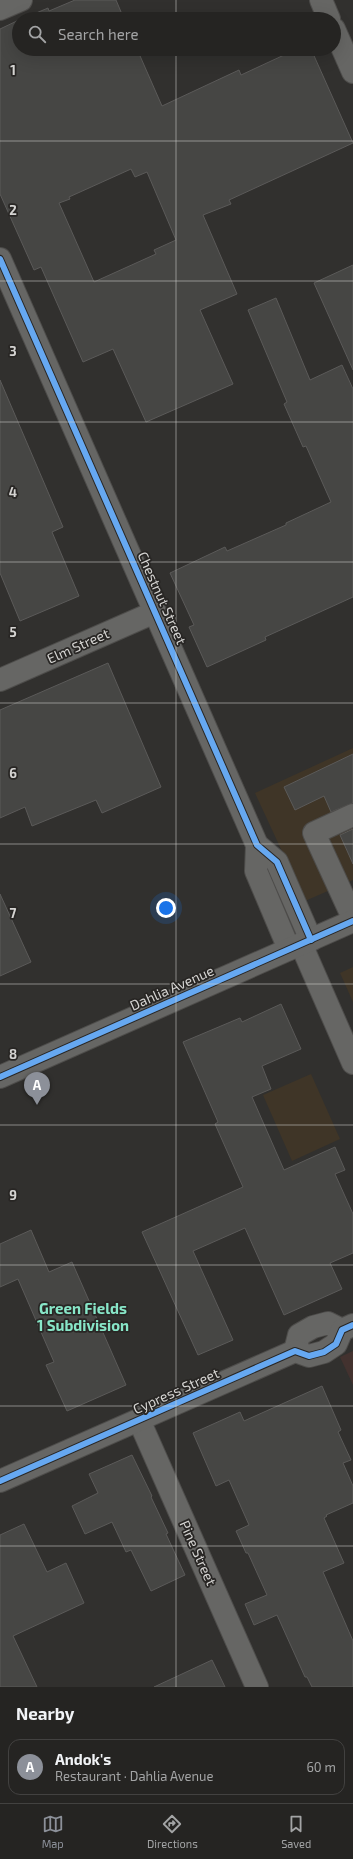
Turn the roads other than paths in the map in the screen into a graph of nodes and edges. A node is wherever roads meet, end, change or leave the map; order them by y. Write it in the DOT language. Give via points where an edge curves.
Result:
graph roads {
  1 [pos="21,0"];
  2 [pos="321,0"];
  3 [pos="0,9"];
  4 [pos="326,12"];
  5 [pos="341,45"];
  6 [pos="353,72"];
  7 [pos="0,259"];
  8 [pos="155,612"];
  9 [pos="0,680"];
  10 [pos="353,815"];
  11 [pos="353,918"];
  12 [pos="353,921"];
  13 [pos="301,944"];
  14 [pos="352,1057"];
  15 [pos="0,1076"];
  16 [pos="348,1328"];
  17 [pos="139,1420"];
  18 [pos="0,1481"];
  19 [pos="258,1687"];
  1 -- 3 [label="street"];
  2 -- 4 [label="street"];
  5 -- 6 [label="street"];
  7 -- 8 [label="street, Chestnut Street"];
  8 -- 9 [label="street, Elm Street"];
  8 -- 13 [label="street, Chestnut Street" via="257,845 277,862"];
  10 -- 11 [label="street" via="314,833"];
  12 -- 13 [label="street, Dahlia Avenue"];
  13 -- 14 [label="street, Chestnut Street"];
  13 -- 15 [label="street, Dahlia Avenue"];
  16 -- 17 [label="street, Cypress Street" via="336,1344 324,1352 309,1356 295,1351"];
  17 -- 18 [label="street, Cypress Street"];
  17 -- 19 [label="street, Pine Street"];
}
